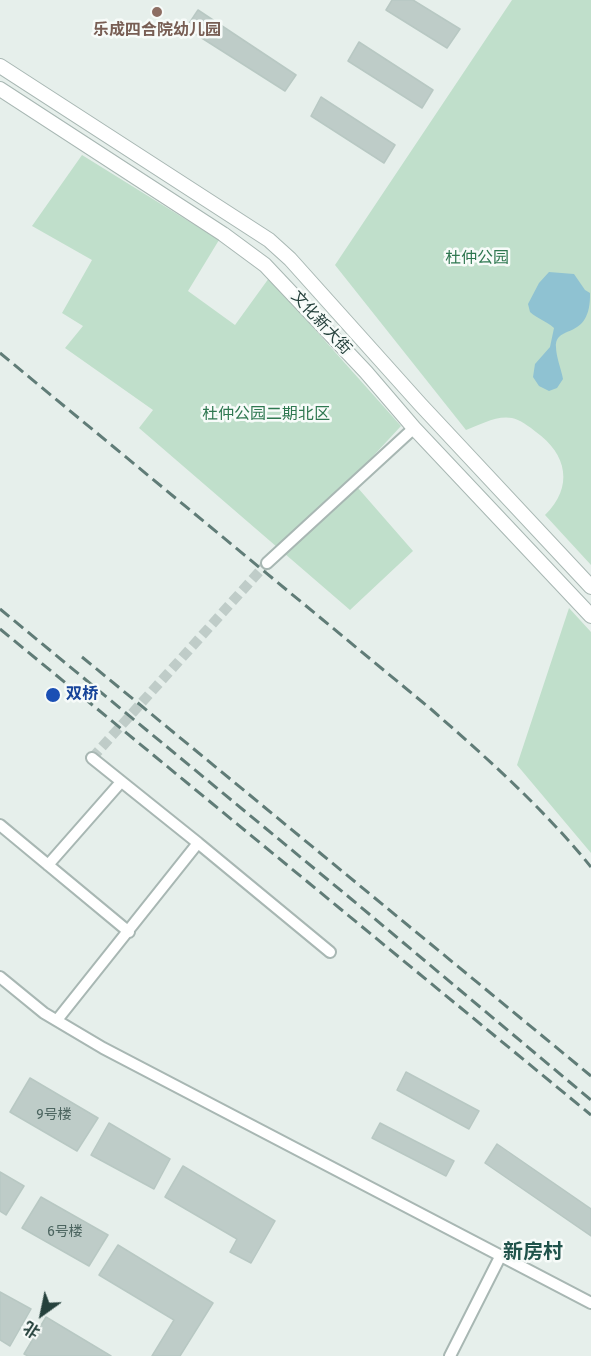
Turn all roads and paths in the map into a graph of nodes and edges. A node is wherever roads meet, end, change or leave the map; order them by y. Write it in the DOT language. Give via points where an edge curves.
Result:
graph roads {
  1 [pos="0,66"];
  2 [pos="0,89"];
  3 [pos="414,428"];
  4 [pos="267,563"];
  5 [pos="591,587"];
  6 [pos="591,616"];
  7 [pos="92,758"];
  8 [pos="121,782"];
  9 [pos="0,825"];
  10 [pos="198,843"];
  11 [pos="48,865"];
  12 [pos="129,932"];
  13 [pos="330,952"];
  14 [pos="0,977"];
  15 [pos="57,1020"];
  16 [pos="501,1255"];
  17 [pos="591,1303"];
  18 [pos="450,1356"];
  1 -- 5 [label="street, 文化新大街" via="269,240"];
  2 -- 3 [label="street, 文化新大街" via="265,265"];
  3 -- 4 [label="street"];
  3 -- 6 [label="street, 文化新大街"];
  7 -- 8 [label="street"];
  8 -- 10 [label="street"];
  8 -- 11 [label="street"];
  9 -- 11 [label="street"];
  10 -- 12 [label="street"];
  10 -- 13 [label="street"];
  11 -- 12 [label="street"];
  12 -- 15 [label="street"];
  14 -- 15 [label="street"];
  15 -- 16 [label="street" via="216,1109"];
  16 -- 17 [label="street"];
  16 -- 18 [label="street"];
}
